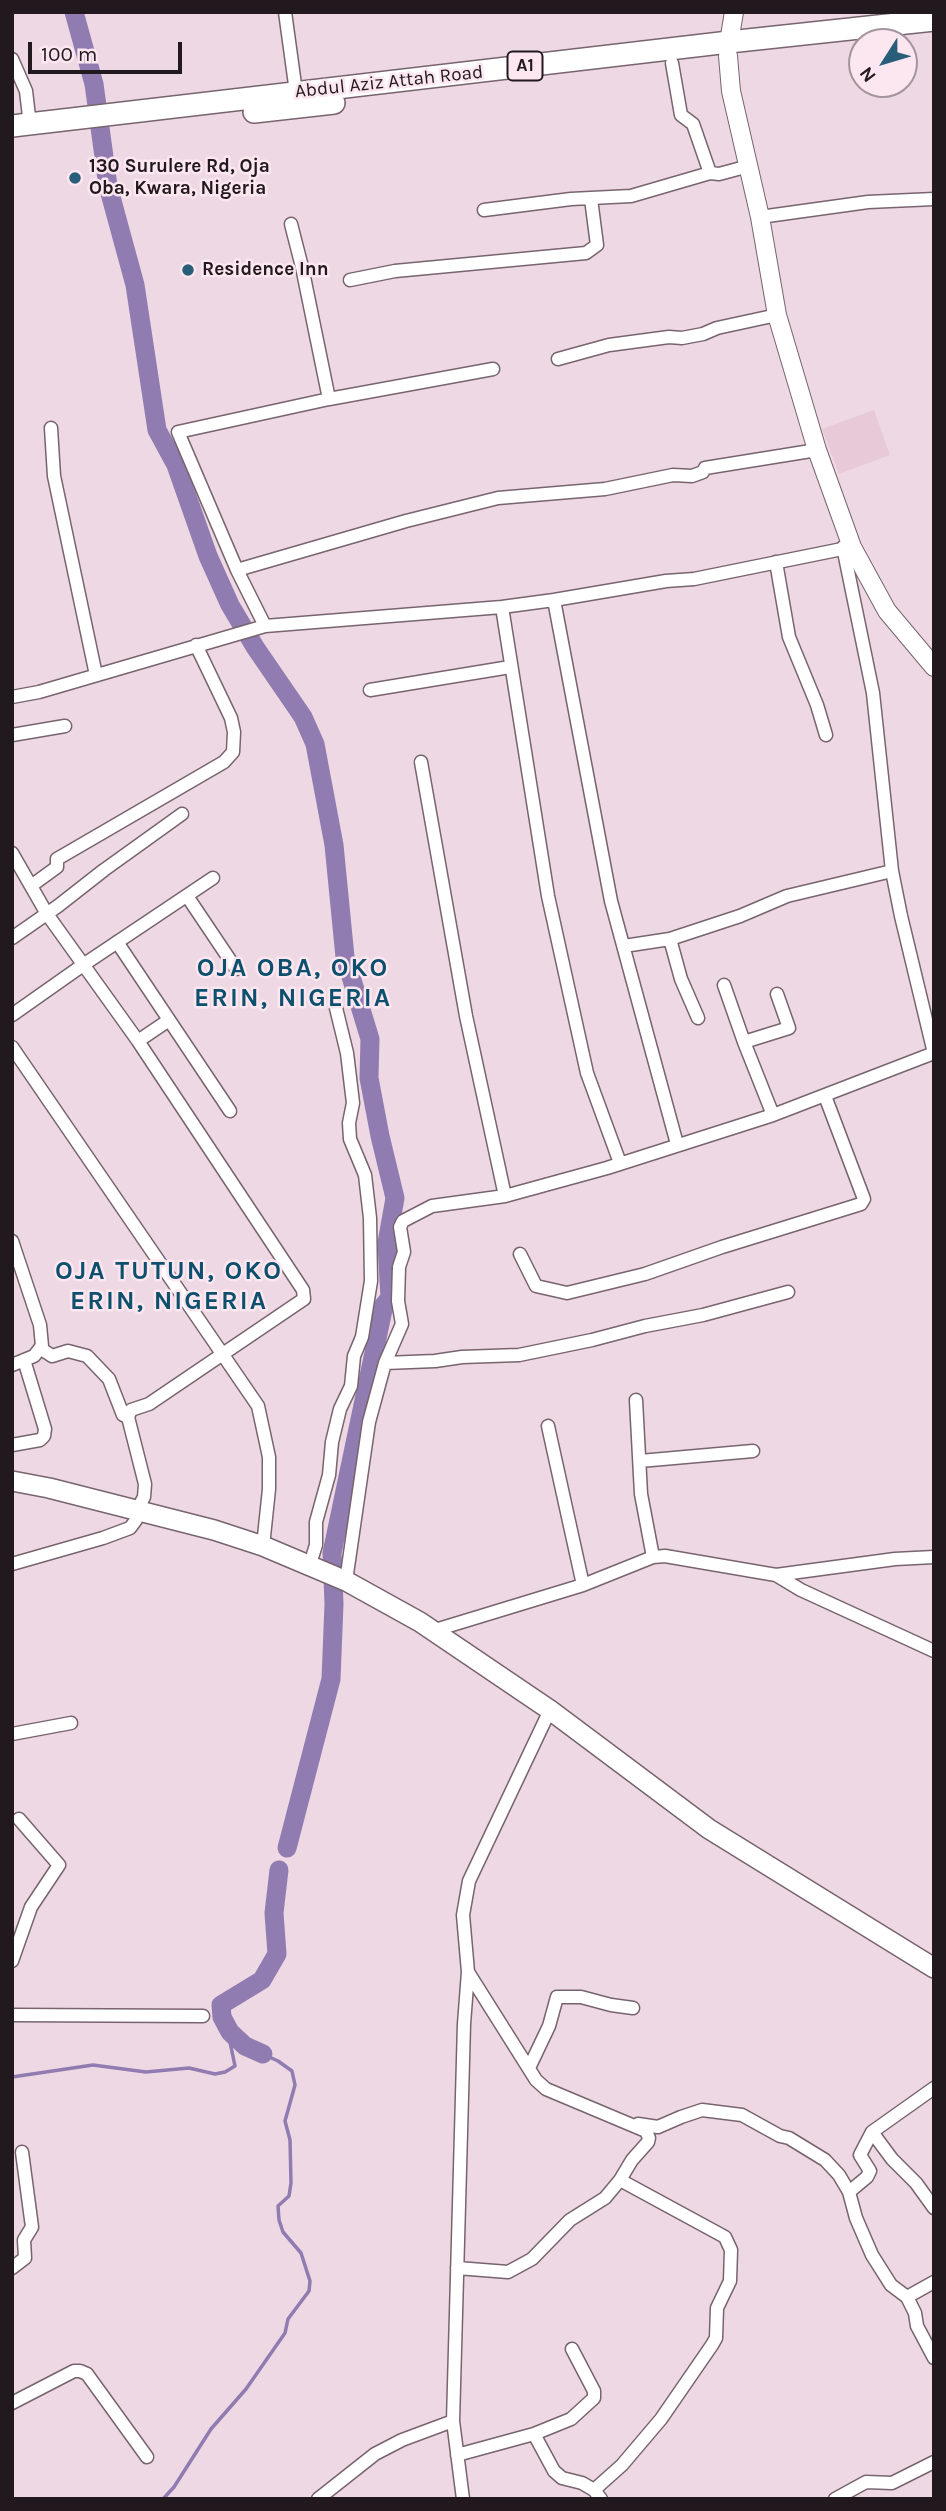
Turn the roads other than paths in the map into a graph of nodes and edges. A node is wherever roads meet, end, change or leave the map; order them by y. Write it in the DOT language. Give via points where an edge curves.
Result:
graph roads {
  1 [pos="285,12"];
  2 [pos="734,12"];
  3 [pos="906,18"];
  4 [pos="934,20"];
  5 [pos="934,34"];
  6 [pos="728,49"];
  7 [pos="12,59"];
  8 [pos="671,63"];
  9 [pos="296,92"];
  10 [pos="118,122"];
  11 [pos="18,130"];
  12 [pos="749,166"];
  13 [pos="710,173"];
  14 [pos="591,199"];
  15 [pos="934,200"];
  16 [pos="484,210"];
  17 [pos="760,217"];
  18 [pos="291,224"];
  19 [pos="350,280"];
  20 [pos="778,315"];
  21 [pos="558,359"];
  22 [pos="493,369"];
  23 [pos="329,399"];
  24 [pos="51,428"];
  25 [pos="817,450"];
  26 [pos="847,547"];
  27 [pos="776,562"];
  28 [pos="237,570"];
  29 [pos="554,600"];
  30 [pos="502,607"];
  31 [pos="261,627"];
  32 [pos="196,645"];
  33 [pos="510,667"];
  34 [pos="934,667"];
  35 [pos="96,675"];
  36 [pos="370,690"];
  37 [pos="12,697"];
  38 [pos="65,726"];
  39 [pos="12,735"];
  40 [pos="826,735"];
  41 [pos="421,762"];
  42 [pos="182,814"];
  43 [pos="12,853"];
  44 [pos="892,871"];
  45 [pos="213,878"];
  46 [pos="31,886"];
  47 [pos="187,897"];
  48 [pos="47,914"];
  49 [pos="12,938"];
  50 [pos="670,939"];
  51 [pos="117,942"];
  52 [pos="624,946"];
  53 [pos="83,965"];
  54 [pos="236,969"];
  55 [pos="724,985"];
  56 [pos="777,994"];
  57 [pos="336,1008"];
  58 [pos="12,1015"];
  59 [pos="698,1018"];
  60 [pos="169,1020"];
  61 [pos="138,1041"];
  62 [pos="744,1042"];
  63 [pos="12,1047"];
  64 [pos="934,1053"];
  65 [pos="825,1096"];
  66 [pos="230,1111"];
  67 [pos="773,1115"];
  68 [pos="677,1144"];
  69 [pos="620,1163"];
  70 [pos="505,1196"];
  71 [pos="12,1241"];
  72 [pos="520,1254"];
  73 [pos="788,1292"];
  74 [pos="40,1348"];
  75 [pos="222,1354"];
  76 [pos="18,1363"];
  77 [pos="385,1363"];
  78 [pos="636,1401"];
  79 [pos="128,1417"];
  80 [pos="548,1426"];
  81 [pos="12,1445"];
  82 [pos="753,1451"];
  83 [pos="640,1461"];
  84 [pos="12,1481"];
  85 [pos="137,1510"];
  86 [pos="263,1546"];
  87 [pos="934,1557"];
  88 [pos="653,1558"];
  89 [pos="12,1564"];
  90 [pos="310,1564"];
  91 [pos="776,1575"];
  92 [pos="343,1579"];
  93 [pos="583,1585"];
  94 [pos="432,1631"];
  95 [pos="934,1651"];
  96 [pos="550,1710"];
  97 [pos="71,1723"];
  98 [pos="12,1734"];
  99 [pos="19,1819"];
  100 [pos="12,1961"];
  101 [pos="934,1968"];
  102 [pos="468,1972"];
  103 [pos="633,2008"];
  104 [pos="12,2015"];
  105 [pos="203,2016"];
  106 [pos="529,2068"];
  107 [pos="934,2088"];
  108 [pos="624,2122"];
  109 [pos="872,2132"];
  110 [pos="22,2151"];
  111 [pos="620,2180"];
  112 [pos="849,2192"];
  113 [pos="934,2208"];
  114 [pos="12,2268"];
  115 [pos="457,2268"];
  116 [pos="934,2282"];
  117 [pos="907,2297"];
  118 [pos="572,2349"];
  119 [pos="934,2358"];
  120 [pos="12,2403"];
  121 [pos="453,2421"];
  122 [pos="534,2434"];
  123 [pos="457,2455"];
  124 [pos="146,2457"];
  125 [pos="934,2462"];
  126 [pos="598,2494"];
  127 [pos="318,2499"];
  128 [pos="463,2499"];
  129 [pos="835,2499"];
  1 -- 9 [label="street"];
  2 -- 6 [label="street"];
  3 -- 4 [label="highway, Abdul Aziz Attah Road / A1"];
  3 -- 6 [label="highway, Abdul Aziz Attah Road / A1"];
  5 -- 6 [label="highway, Abdul Aziz Attah Road / A1"];
  6 -- 8 [label="highway, Abdul Aziz Attah Road / A1"];
  6 -- 9 [label="highway, Abdul Aziz Attah Road / A1"];
  6 -- 12 [label="street" via="734,111"];
  7 -- 11 [label="street" via="26,91"];
  8 -- 10 [label="highway, Abdul Aziz Attah Road / A1"];
  8 -- 13 [label="street" via="681,116 693,124"];
  9 -- 10 [label="highway, Abdul Aziz Attah Road / A1"];
  10 -- 11 [label="highway, Abdul Aziz Attah Road / A1"];
  12 -- 13 [label="street"];
  12 -- 17 [label="street"];
  13 -- 14 [label="street" via="631,196"];
  14 -- 16 [label="street"];
  14 -- 19 [label="street" via="597,245 586,253 396,271"];
  15 -- 17 [label="street" via="868,202"];
  17 -- 20 [label="street"];
  18 -- 23 [label="street"];
  20 -- 21 [label="street" via="703,334 609,345"];
  20 -- 25 [label="street"];
  22 -- 23 [label="street"];
  23 -- 28 [label="street" via="178,432"];
  24 -- 35 [label="street" via="54,476"];
  25 -- 26 [label="street"];
  25 -- 28 [label="street" via="705,468 692,476 498,498"];
  26 -- 27 [label="street"];
  26 -- 34 [label="street" via="887,611"];
  26 -- 44 [label="street" via="873,693"];
  27 -- 29 [label="street"];
  27 -- 40 [label="street" via="789,637"];
  28 -- 31 [label="street"];
  29 -- 30 [label="street"];
  29 -- 52 [label="street" via="611,901"];
  30 -- 31 [label="street"];
  30 -- 33 [label="street"];
  31 -- 32 [label="street"];
  32 -- 35 [label="street"];
  32 -- 46 [label="street" via="231,718 233,752 224,762 57,859 57,867"];
  33 -- 36 [label="street"];
  33 -- 69 [label="street" via="548,896 587,1073"];
  35 -- 37 [label="street"];
  38 -- 39 [label="street"];
  41 -- 70 [label="street" via="466,1016"];
  42 -- 48 [label="street"];
  43 -- 46 [label="street"];
  44 -- 50 [label="street" via="787,896"];
  44 -- 64 [label="street"];
  45 -- 47 [label="street"];
  46 -- 48 [label="street"];
  47 -- 51 [label="street"];
  47 -- 54 [label="street"];
  48 -- 49 [label="street"];
  48 -- 53 [label="street"];
  50 -- 52 [label="street"];
  50 -- 59 [label="street"];
  51 -- 53 [label="street"];
  51 -- 60 [label="street"];
  52 -- 68 [label="street"];
  53 -- 58 [label="street"];
  53 -- 61 [label="street"];
  55 -- 62 [label="street"];
  56 -- 62 [label="street" via="789,1028"];
  57 -- 90 [label="street" via="353,1103 350,1139 365,1175 372,1281 351,1386 332,1442"];
  60 -- 61 [label="street"];
  60 -- 66 [label="street"];
  61 -- 75 [label="street" via="303,1290 304,1299"];
  62 -- 67 [label="street"];
  63 -- 75 [label="street"];
  64 -- 65 [label="street"];
  65 -- 67 [label="street"];
  65 -- 72 [label="street" via="864,1199 861,1204 645,1274 567,1293 536,1286"];
  67 -- 68 [label="street"];
  68 -- 69 [label="street"];
  69 -- 70 [label="street"];
  70 -- 77 [label="street" via="432,1206 401,1224 404,1248 398,1301 402,1324"];
  71 -- 74 [label="street" via="40,1325"];
  73 -- 77 [label="street" via="519,1355"];
  74 -- 76 [label="street"];
  74 -- 79 [label="street" via="52,1356 68,1351 87,1356 109,1379 122,1415"];
  75 -- 79 [label="street" via="149,1404 131,1410"];
  75 -- 86 [label="street" via="258,1406 261,1419 269,1457"];
  76 -- 81 [label="street" via="45,1429 40,1440"];
  77 -- 92 [label="street" via="369,1422"];
  78 -- 83 [label="street"];
  79 -- 85 [label="street" via="145,1484"];
  80 -- 93 [label="street"];
  82 -- 83 [label="street"];
  83 -- 88 [label="street"];
  84 -- 85 [label="main road"];
  85 -- 86 [label="main road"];
  85 -- 89 [label="street" via="130,1528"];
  86 -- 90 [label="main road"];
  87 -- 91 [label="street"];
  88 -- 91 [label="street" via="665,1556"];
  88 -- 93 [label="street"];
  90 -- 92 [label="main road"];
  91 -- 95 [label="street"];
  92 -- 94 [label="main road"];
  93 -- 94 [label="street"];
  94 -- 96 [label="main road"];
  96 -- 101 [label="main road" via="709,1829"];
  96 -- 102 [label="street" via="469,1881 463,1915"];
  97 -- 98 [label="street"];
  99 -- 100 [label="street" via="59,1865 31,1907"];
  102 -- 106 [label="street"];
  102 -- 115 [label="street"];
  103 -- 106 [label="street" via="557,1997"];
  104 -- 105 [label="street"];
  106 -- 108 [label="street" via="536,2080 558,2096"];
  107 -- 109 [label="street"];
  108 -- 111 [label="street" via="646,2131 649,2138"];
  108 -- 112 [label="street" via="658,2127 702,2110 742,2115 825,2160"];
  109 -- 112 [label="street" via="860,2155 870,2171"];
  109 -- 113 [label="street"];
  110 -- 114 [label="street" via="32,2227 24,2240 25,2259"];
  111 -- 115 [label="street" via="605,2198 570,2220 518,2268 508,2272"];
  111 -- 126 [label="street" via="725,2237 731,2250 730,2281 717,2308 712,2345 661,2419"];
  112 -- 117 [label="street" via="872,2255 891,2285"];
  115 -- 121 [label="street"];
  116 -- 117 [label="street"];
  117 -- 119 [label="street"];
  118 -- 122 [label="street" via="594,2398 571,2419"];
  120 -- 124 [label="street" via="80,2371 87,2374"];
  121 -- 123 [label="street"];
  121 -- 127 [label="street" via="375,2454"];
  122 -- 123 [label="street"];
  122 -- 126 [label="street" via="554,2471"];
  123 -- 128 [label="street"];
  125 -- 129 [label="street" via="892,2483 866,2482"];
}
